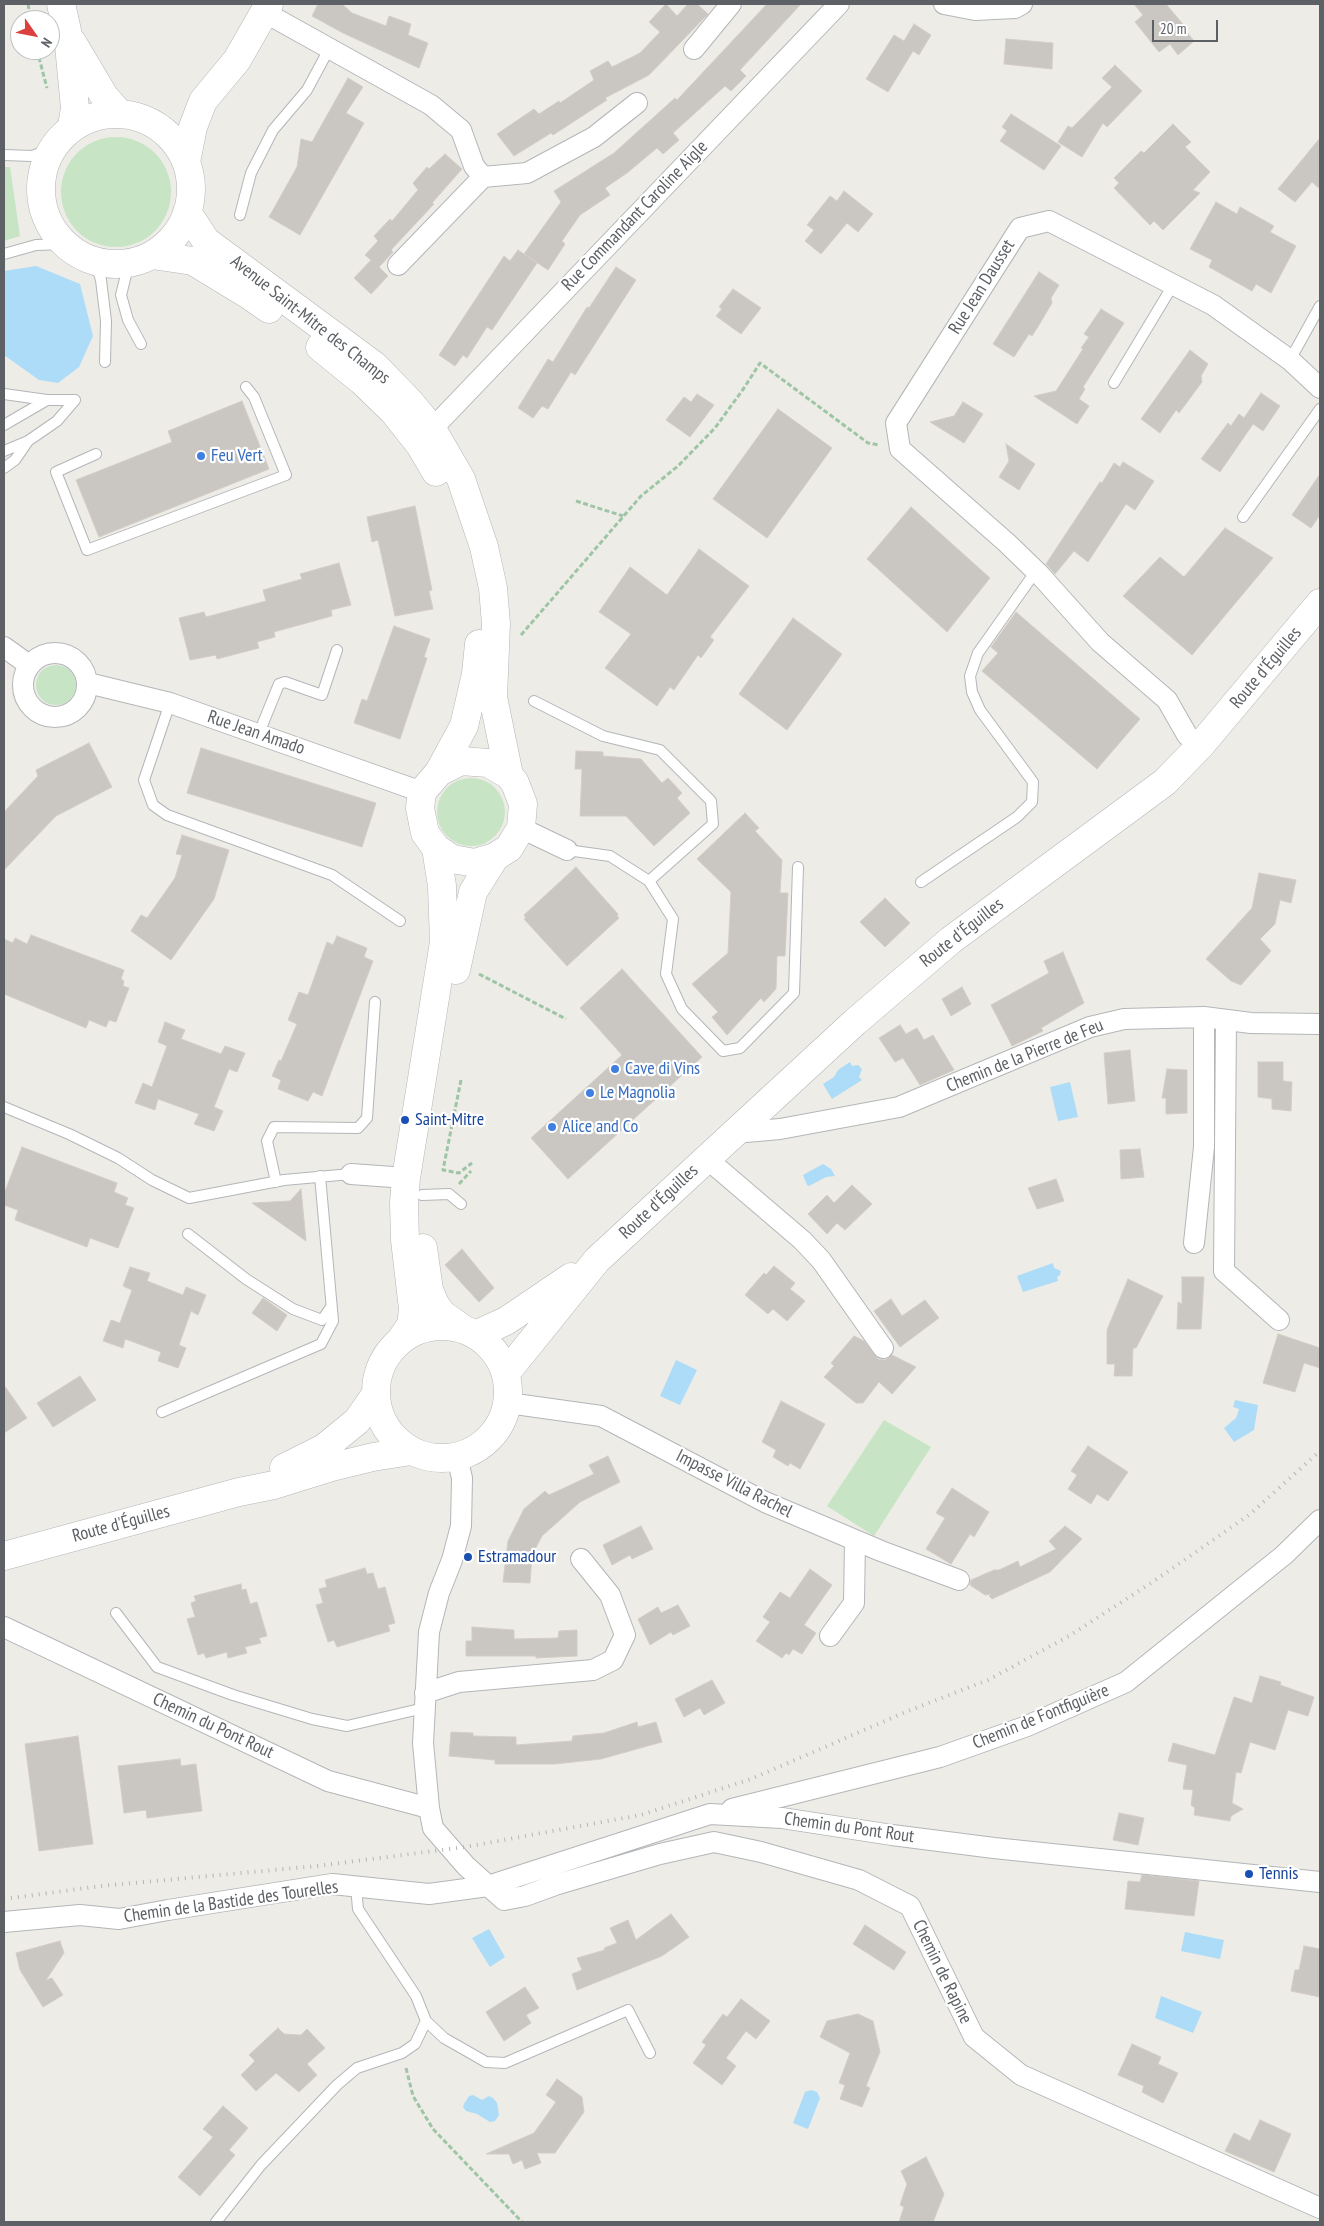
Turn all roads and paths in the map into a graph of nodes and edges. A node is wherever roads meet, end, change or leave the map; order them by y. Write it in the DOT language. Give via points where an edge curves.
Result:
graph roads {
  1 [pos="62,4"];
  2 [pos="731,4"];
  3 [pos="839,4"];
  4 [pos="944,4"];
  5 [pos="1022,4"];
  6 [pos="266,8"];
  7 [pos="68,35"];
  8 [pos="329,49"];
  9 [pos="694,49"];
  10 [pos="39,60"];
  11 [pos="48,90"];
  12 [pos="203,101"];
  13 [pos="637,103"];
  14 [pos="119,113"];
  15 [pos="147,120"];
  16 [pos="72,127"];
  17 [pos="52,150"];
  18 [pos="4,155"];
  19 [pos="186,162"];
  20 [pos="483,177"];
  21 [pos="187,212"];
  22 [pos="240,215"];
  23 [pos="64,244"];
  24 [pos="4,254"];
  25 [pos="141,259"];
  26 [pos="95,261"];
  27 [pos="398,265"];
  28 [pos="1173,285"];
  29 [pos="1320,306"];
  30 [pos="141,344"];
  31 [pos="1290,360"];
  32 [pos="105,362"];
  33 [pos="1114,383"];
  34 [pos="246,387"];
  35 [pos="1320,388"];
  36 [pos="4,394"];
  37 [pos="47,400"];
  38 [pos="1320,409"];
  39 [pos="4,425"];
  40 [pos="432,429"];
  41 [pos="28,441"];
  42 [pos="900,449"];
  43 [pos="4,451"];
  44 [pos="96,454"];
  45 [pos="4,468"];
  46 [pos="576,501"];
  47 [pos="623,516"];
  48 [pos="1243,516"];
  49 [pos="1036,571"];
  50 [pos="1320,603"];
  51 [pos="4,647"];
  52 [pos="337,650"];
  53 [pos="495,662"];
  54 [pos="29,665"];
  55 [pos="88,683"];
  56 [pos="534,701"];
  57 [pos="170,703"];
  58 [pos="259,733"];
  59 [pos="1200,746"];
  60 [pos="509,775"];
  61 [pos="431,782"];
  62 [pos="521,828"];
  63 [pos="436,848"];
  64 [pos="567,850"];
  65 [pos="495,857"];
  66 [pos="798,867"];
  67 [pos="649,881"];
  68 [pos="921,882"];
  69 [pos="400,921"];
  70 [pos="457,962"];
  71 [pos="375,1002"];
  72 [pos="1204,1017"];
  73 [pos="566,1019"];
  74 [pos="1226,1020"];
  75 [pos="1320,1024"];
  76 [pos="460,1080"];
  77 [pos="4,1107"];
  78 [pos="734,1134"];
  79 [pos="706,1158"];
  80 [pos="472,1164"];
  81 [pos="471,1171"];
  82 [pos="351,1174"];
  83 [pos="320,1176"];
  84 [pos="463,1179"];
  85 [pos="276,1182"];
  86 [pos="414,1187"];
  87 [pos="460,1204"];
  88 [pos="188,1234"];
  89 [pos="1194,1243"];
  90 [pos="597,1260"];
  91 [pos="331,1307"];
  92 [pos="1279,1320"];
  93 [pos="469,1332"];
  94 [pos="400,1341"];
  95 [pos="883,1348"];
  96 [pos="506,1373"];
  97 [pos="376,1394"];
  98 [pos="508,1403"];
  99 [pos="162,1412"];
  100 [pos="411,1451"];
  101 [pos="456,1457"];
  102 [pos="239,1492"];
  103 [pos="1320,1520"];
  104 [pos="856,1540"];
  105 [pos="4,1556"];
  106 [pos="581,1559"];
  107 [pos="958,1580"];
  108 [pos="116,1612"];
  109 [pos="4,1626"];
  110 [pos="830,1636"];
  111 [pos="425,1700"];
  112 [pos="428,1808"];
  113 [pos="710,1814"];
  114 [pos="1320,1882"];
  115 [pos="356,1886"];
  116 [pos="488,1886"];
  117 [pos="4,1922"];
  118 [pos="426,2021"];
  119 [pos="402,2053"];
  120 [pos="650,2053"];
  121 [pos="1320,2208"];
  122 [pos="216,2222"];
  123 [pos="522,2222"];
  1 -- 7 [label="street"];
  2 -- 9 [label="street"];
  3 -- 40 [label="street, Rue Commandant Caroline Aigle"];
  4 -- 5 [label="street" via="975,10 1014,8"];
  6 -- 8 [label="street"];
  6 -- 12 [label="street" via="237,60"];
  7 -- 14 [label="street" via="104,96"];
  7 -- 16 [label="street" via="75,108"];
  8 -- 20 [label="street" via="431,105 461,130 474,166"];
  8 -- 22 [label="lane" via="308,90 273,130 250,173"];
  10 -- 11 [label="path"];
  12 -- 15 [label="street" via="167,116"];
  12 -- 19 [label="street" via="193,127"];
  13 -- 20 [label="street" via="594,137 527,173"];
  14 -- 15 [label="street"];
  14 -- 16 [label="street" via="94,116"];
  15 -- 19 [label="street" via="164,130 177,144"];
  16 -- 17 [label="street"];
  17 -- 18 [label="lane" via="32,156"];
  17 -- 23 [label="street" via="43,168 40,188 43,209 51,228"];
  19 -- 21 [label="street" via="191,195"];
  20 -- 27 [label="street"];
  21 -- 25 [label="street" via="176,234"];
  21 -- 40 [label="street, Avenue Saint-Mitre des Champs" via="206,241 375,366"];
  23 -- 24 [label="lane" via="36,245"];
  23 -- 26 [label="street"];
  25 -- 26 [label="street" via="112,264"];
  25 -- 30 [label="lane" via="121,295 128,320"];
  25 -- 61 [label="street, Avenue Saint-Mitre des Champs" via="193,261 250,295 317,344 394,412 420,445 446,488 461,520 471,558 479,639 476,674 464,726"];
  26 -- 32 [label="lane" via="106,321"];
  28 -- 31 [label="street, Rue Jean Dausset" via="1213,305"];
  28 -- 33 [label="lane"];
  28 -- 42 [label="street, Rue Jean Dausset" via="1049,221 1020,228 896,423"];
  29 -- 31 [label="lane"];
  31 -- 35 [label="street, Rue Jean Dausset"];
  34 -- 44 [label="lane" via="254,397 286,475 88,550 56,472"];
  36 -- 37 [label="lane"];
  37 -- 39 [label="lane"];
  37 -- 41 [label="lane" via="74,400 57,421"];
  38 -- 48 [label="lane"];
  40 -- 53 [label="street, Avenue Saint-Mitre des Champs" via="461,479 484,547 493,588"];
  41 -- 43 [label="lane"];
  41 -- 45 [label="lane" via="15,460"];
  42 -- 47 [label="path" via="868,443 760,363 715,428"];
  42 -- 49 [label="street"];
  46 -- 47 [label="path"];
  47 -- 53 [label="path" via="541,614"];
  49 -- 59 [label="street" via="1100,642 1167,700 1187,735"];
  49 -- 68 [label="lane" via="978,653 970,676 972,692 980,710 1033,782 1032,802 1017,818"];
  50 -- 59 [label="street, Route d'Éguilles"];
  51 -- 54 [label="street"];
  52 -- 58 [label="lane" via="322,696 285,682 279,684"];
  53 -- 60 [label="street, Avenue Saint-Mitre des Champs" via="493,697"];
  54 -- 55 [label="street" via="51,653 69,656 82,668"];
  54 -- 55 [label="street" via="24,678 26,698 32,707 50,717 72,712 80,706"];
  55 -- 57 [label="street, Rue Jean Amado"];
  56 -- 67 [label="lane" via="603,736 660,750 711,802 713,824"];
  57 -- 58 [label="street, Rue Jean Amado"];
  57 -- 69 [label="lane" via="144,780 153,804 166,815 332,875"];
  58 -- 61 [label="street, Rue Jean Amado"];
  59 -- 78 [label="street, Route d'Éguilles" via="1158,787 951,940 890,991"];
  60 -- 61 [label="street" via="488,763 461,761"];
  60 -- 62 [label="street" via="523,804"];
  61 -- 63 [label="street" via="420,808 425,833"];
  62 -- 64 [label="street"];
  62 -- 65 [label="street" via="509,848"];
  63 -- 65 [label="street" via="452,859 475,863"];
  63 -- 86 [label="street" via="442,886 444,942"];
  64 -- 67 [label="lane" via="610,856"];
  65 -- 70 [label="street" via="473,892"];
  66 -- 67 [label="lane" via="794,993 740,1048 724,1051 682,1009 666,974 673,919"];
  70 -- 73 [label="path"];
  70 -- 86 [label="street" via="431,1121"];
  71 -- 85 [label="lane" via="367,1118 358,1128 274,1127 267,1141"];
  72 -- 74 [label="street, Chemin de la Pierre de Feu"];
  72 -- 78 [label="street, Chemin de la Pierre de Feu" via="1124,1019 1090,1027 899,1107"];
  72 -- 89 [label="street" via="1204,1147"];
  74 -- 75 [label="street, Chemin de la Pierre de Feu"];
  74 -- 92 [label="street" via="1224,1271"];
  76 -- 80 [label="path" via="443,1170 458,1173"];
  77 -- 85 [label="lane" via="118,1158 189,1198"];
  78 -- 79 [label="street, Route d'Éguilles"];
  79 -- 90 [label="street, Route d'Éguilles"];
  79 -- 95 [label="street" via="771,1211 821,1260"];
  81 -- 84 [label="path"];
  82 -- 83 [label="lane"];
  82 -- 86 [label="street"];
  83 -- 85 [label="lane"];
  83 -- 91 [label="lane"];
  86 -- 87 [label="lane" via="449,1194"];
  86 -- 93 [label="street" via="429,1290 442,1314"];
  86 -- 94 [label="street" via="404,1203 404,1240 413,1309 411,1325"];
  88 -- 91 [label="lane" via="246,1279 293,1309 322,1320"];
  90 -- 93 [label="street, Route d'Éguilles" via="506,1321"];
  90 -- 96 [label="street, Route d'Éguilles"];
  91 -- 99 [label="lane" via="332,1321 321,1344"];
  93 -- 94 [label="street" via="450,1326 432,1327"];
  93 -- 96 [label="street" via="494,1351"];
  94 -- 97 [label="street" via="386,1356 378,1374"];
  96 -- 98 [label="street"];
  97 -- 100 [label="street" via="378,1411 385,1427 396,1441"];
  97 -- 102 [label="street, Route d'Éguilles" via="357,1421 324,1448"];
  98 -- 101 [label="street" via="502,1422 490,1438 475,1450"];
  98 -- 104 [label="street, Impasse Villa Rachel" via="601,1416 765,1502"];
  100 -- 101 [label="street" via="425,1457"];
  100 -- 102 [label="street, Route d'Éguilles" via="373,1456"];
  101 -- 111 [label="street" via="462,1478 461,1526 429,1632"];
  102 -- 105 [label="street, Route d'Éguilles"];
  103 -- 113 [label="street, Chemin de Fontfiguière" via="1284,1555 1126,1682 1027,1726 940,1757"];
  104 -- 107 [label="street, Impasse Villa Rachel"];
  104 -- 110 [label="street" via="854,1603"];
  106 -- 111 [label="street" via="610,1595 625,1635 613,1660 593,1670 459,1682"];
  108 -- 111 [label="lane" via="157,1667 312,1719 347,1726"];
  109 -- 112 [label="street, Chemin du Pont Rout" via="328,1781"];
  111 -- 112 [label="street" via="423,1743"];
  112 -- 116 [label="street" via="433,1828"];
  113 -- 114 [label="street, Chemin du Pont Rout" via="782,1818 994,1848"];
  113 -- 116 [label="street, Chemin du Pont Rout"];
  115 -- 116 [label="street, Chemin de la Bastide des Tourelles" via="429,1894"];
  115 -- 117 [label="street, Chemin de la Bastide des Tourelles" via="332,1884 119,1919 80,1915"];
  115 -- 118 [label="lane" via="358,1909 416,1996"];
  116 -- 121 [label="street, Chemin de Rapine" via="504,1900 525,1896 660,1854 714,1842 859,1880 910,1906 974,2037 1021,2075"];
  118 -- 119 [label="lane" via="415,2044"];
  118 -- 120 [label="lane" via="444,2038 486,2062 505,2062 628,2010"];
  119 -- 122 [label="lane" via="357,2068 337,2084 262,2165"];
  119 -- 123 [label="path" via="413,2096 433,2129"];
}
